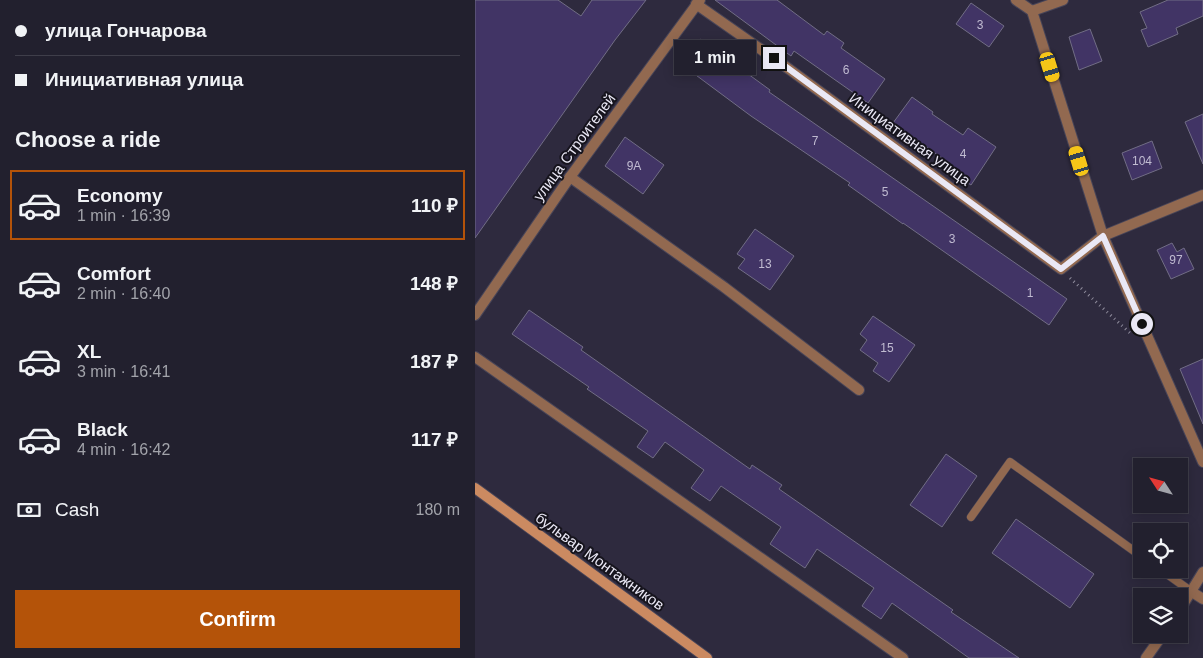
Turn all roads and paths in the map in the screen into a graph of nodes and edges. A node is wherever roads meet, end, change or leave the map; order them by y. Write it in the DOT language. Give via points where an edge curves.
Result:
graph roads {
  1 [pos="1016,0"];
  2 [pos="1063,0"];
  3 [pos="698,2"];
  4 [pos="1032,11"];
  5 [pos="570,177"];
  6 [pos="1203,195"];
  7 [pos="1103,236"];
  8 [pos="1061,269"];
  9 [pos="475,315"];
  10 [pos="1137,339"];
  11 [pos="475,357"];
  12 [pos="859,390"];
  13 [pos="1199,445"];
  14 [pos="1203,462"];
  15 [pos="475,488"];
  16 [pos="971,517"];
  17 [pos="1133,550"];
  18 [pos="1203,572"];
  19 [pos="1173,578"];
  20 [pos="1192,592"];
  21 [pos="1188,598"];
  22 [pos="1203,599"];
  23 [pos="1157,643"];
  24 [pos="700,656"];
  25 [pos="903,658"];
  26 [pos="1146,658"];
  1 -- 4 [label="street"];
  2 -- 4 [label="street"];
  3 -- 5 [label="street, улица Строителей"];
  3 -- 8 [label="street, Инициативная улица"];
  4 -- 7 [label="street"];
  5 -- 9 [label="street, улица Строителей"];
  5 -- 12 [label="street" via="724,287"];
  6 -- 7 [label="street"];
  7 -- 8 [label="street"];
  7 -- 13 [label="street"];
  8 -- 10 [label="path"];
  11 -- 25 [label="street"];
  13 -- 14 [label="street"];
  15 -- 24 [label="street, бульвар Монтажников"];
  16 -- 17 [label="lane" via="1010,462"];
  18 -- 20 [label="street"];
  19 -- 20 [label="lane"];
  20 -- 21 [label="street"];
  20 -- 22 [label="street"];
  23 -- 26 [label="street"];
}
